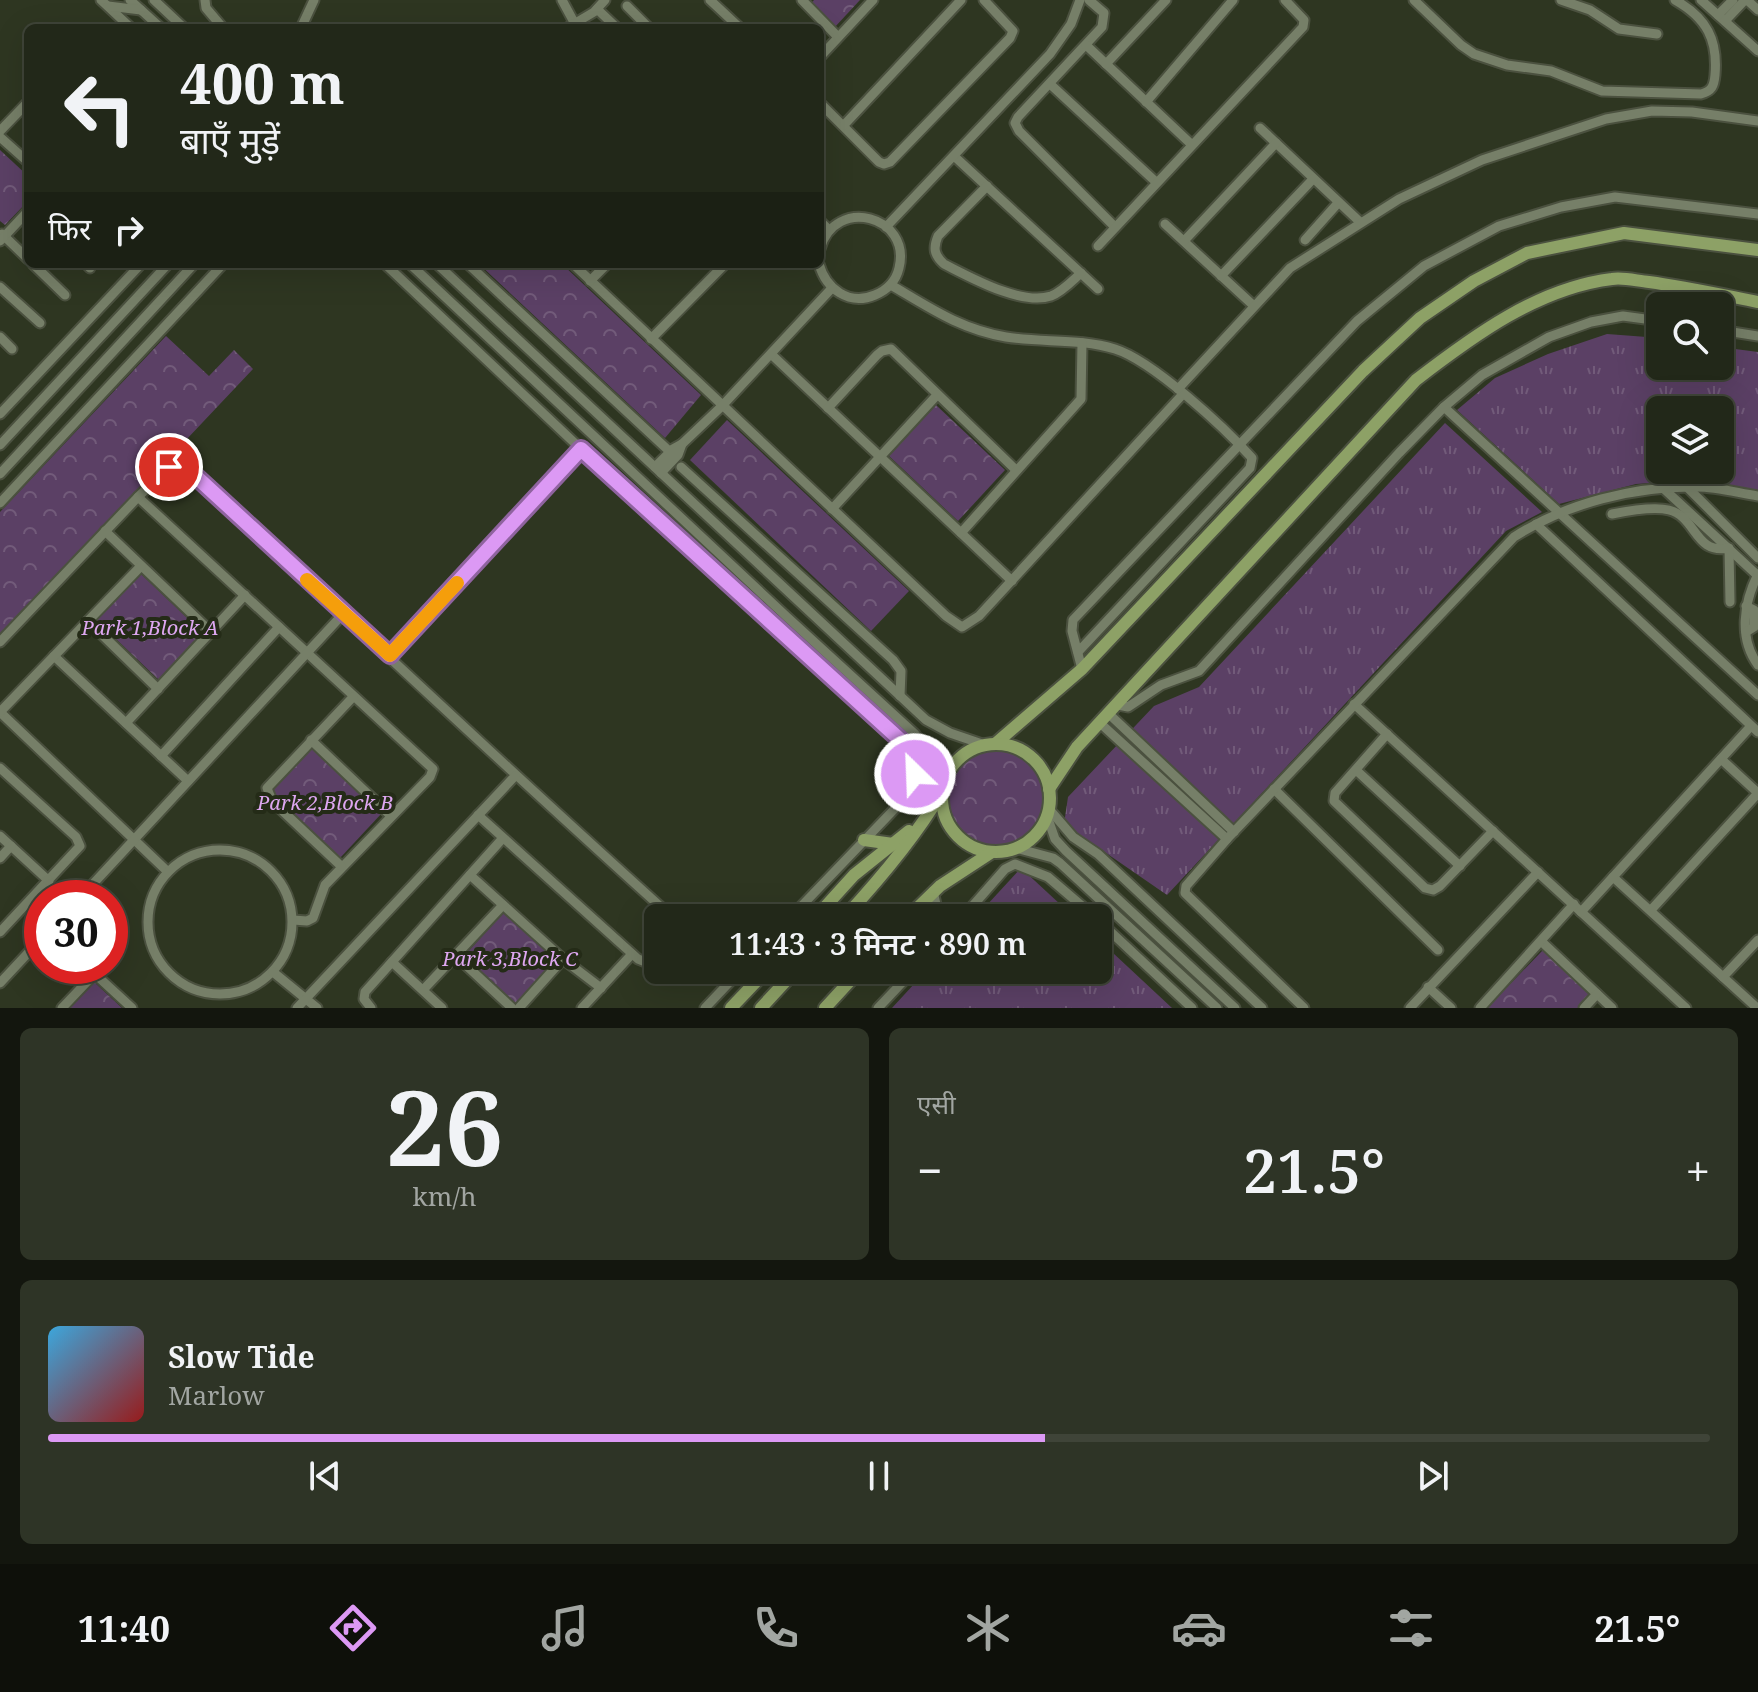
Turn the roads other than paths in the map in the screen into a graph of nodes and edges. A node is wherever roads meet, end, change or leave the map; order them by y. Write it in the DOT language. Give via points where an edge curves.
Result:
graph roads {
  1 [pos="130,0"];
  2 [pos="154,0"];
  3 [pos="205,0"];
  4 [pos="314,0"];
  5 [pos="562,0"];
  6 [pos="605,0"];
  7 [pos="710,0"];
  8 [pos="873,0"];
  9 [pos="961,0"];
  10 [pos="984,0"];
  11 [pos="1080,0"];
  12 [pos="1089,0"];
  13 [pos="1166,0"];
  14 [pos="1233,0"];
  15 [pos="1285,0"];
  16 [pos="1414,0"];
  17 [pos="1561,0"];
  18 [pos="1675,0"];
  19 [pos="1701,0"];
  20 [pos="1733,0"];
  21 [pos="1746,0"];
  22 [pos="807,2"];
  23 [pos="105,3"];
  24 [pos="627,6"];
  25 [pos="597,9"];
  26 [pos="141,10"];
  27 [pos="1758,10"];
  28 [pos="1722,18"];
  29 [pos="127,24"];
  30 [pos="157,24"];
  31 [pos="180,24"];
  32 [pos="220,24"];
  33 [pos="303,24"];
  34 [pos="570,24"];
  35 [pos="574,24"];
  36 [pos="613,24"];
  37 [pos="645,24"];
  38 [pos="736,24"];
  39 [pos="1657,34"];
  40 [pos="838,37"];
  41 [pos="1086,45"];
  42 [pos="1758,51"];
  43 [pos="824,53"];
  44 [pos="1106,64"];
  45 [pos="1050,84"];
  46 [pos="1146,102"];
  47 [pos="24,107"];
  48 [pos="824,107"];
  49 [pos="1758,121"];
  50 [pos="844,125"];
  51 [pos="1260,128"];
  52 [pos="0,134"];
  53 [pos="1276,143"];
  54 [pos="1191,144"];
  55 [pos="954,156"];
  56 [pos="24,157"];
  57 [pos="1313,179"];
  58 [pos="1156,182"];
  59 [pos="987,186"];
  60 [pos="1338,203"];
  61 [pos="1758,214"];
  62 [pos="24,215"];
  63 [pos="1360,222"];
  64 [pos="1165,224"];
  65 [pos="824,225"];
  66 [pos="886,227"];
  67 [pos="1115,227"];
  68 [pos="829,230"];
  69 [pos="1,237"];
  70 [pos="1305,240"];
  71 [pos="824,241"];
  72 [pos="1184,241"];
  73 [pos="1098,246"];
  74 [pos="1758,250"];
  75 [pos="24,256"];
  76 [pos="37,268"];
  77 [pos="137,268"];
  78 [pos="164,268"];
  79 [pos="190,268"];
  80 [pos="216,268"];
  81 [pos="389,268"];
  82 [pos="414,268"];
  83 [pos="415,268"];
  84 [pos="441,268"];
  85 [pos="472,268"];
  86 [pos="577,268"];
  87 [pos="603,268"];
  88 [pos="721,268"];
  89 [pos="820,268"];
  90 [pos="1081,273"];
  91 [pos="1221,276"];
  92 [pos="590,281"];
  93 [pos="891,285"];
  94 [pos="0,287"];
  95 [pos="832,288"];
  96 [pos="1098,289"];
  97 [pos="414,293"];
  98 [pos="65,295"];
  99 [pos="446,298"];
  100 [pos="1758,302"];
  101 [pos="427,305"];
  102 [pos="1254,306"];
  103 [pos="1646,319"];
  104 [pos="40,323"];
  105 [pos="1734,332"];
  106 [pos="1758,336"];
  107 [pos="0,337"];
  108 [pos="651,339"];
  109 [pos="1082,343"];
  110 [pos="12,349"];
  111 [pos="771,354"];
  112 [pos="1180,392"];
  113 [pos="937,395"];
  114 [pos="722,406"];
  115 [pos="1444,407"];
  116 [pos="828,408"];
  117 [pos="0,414"];
  118 [pos="0,445"];
  119 [pos="1239,445"];
  120 [pos="581,449"];
  121 [pos="674,450"];
  122 [pos="639,452"];
  123 [pos="880,457"];
  124 [pos="681,467"];
  125 [pos="658,470"];
  126 [pos="1016,470"];
  127 [pos="0,474"];
  128 [pos="1687,487"];
  129 [pos="1663,488"];
  130 [pos="681,492"];
  131 [pos="1758,496"];
  132 [pos="138,497"];
  133 [pos="0,503"];
  134 [pos="832,509"];
  135 [pos="1560,512"];
  136 [pos="1612,514"];
  137 [pos="1536,524"];
  138 [pos="105,531"];
  139 [pos="961,533"];
  140 [pos="1729,548"];
  141 [pos="1758,558"];
  142 [pos="141,566"];
  143 [pos="1758,575"];
  144 [pos="1012,581"];
  145 [pos="245,595"];
  146 [pos="1730,602"];
  147 [pos="343,614"];
  148 [pos="88,621"];
  149 [pos="279,627"];
  150 [pos="211,632"];
  151 [pos="0,642"];
  152 [pos="1078,652"];
  153 [pos="307,653"];
  154 [pos="390,655"];
  155 [pos="54,656"];
  156 [pos="1758,665"];
  157 [pos="1082,669"];
  158 [pos="158,689"];
  159 [pos="1758,695"];
  160 [pos="900,696"];
  161 [pos="353,697"];
  162 [pos="880,701"];
  163 [pos="861,704"];
  164 [pos="1354,704"];
  165 [pos="0,712"];
  166 [pos="1109,714"];
  167 [pos="126,723"];
  168 [pos="1754,729"];
  169 [pos="1387,734"];
  170 [pos="311,740"];
  171 [pos="990,744"];
  172 [pos="161,756"];
  173 [pos="1721,759"];
  174 [pos="0,768"];
  175 [pos="1356,770"];
  176 [pos="515,776"];
  177 [pos="188,781"];
  178 [pos="943,787"];
  179 [pos="1049,789"];
  180 [pos="1274,789"];
  181 [pos="1048,812"];
  182 [pos="390,815"];
  183 [pos="478,815"];
  184 [pos="929,815"];
  185 [pos="1493,831"];
  186 [pos="0,836"];
  187 [pos="1230,836"];
  188 [pos="503,838"];
  189 [pos="134,840"];
  190 [pos="864,840"];
  191 [pos="893,844"];
  192 [pos="11,846"];
  193 [pos="1016,848"];
  194 [pos="992,852"];
  195 [pos="0,858"];
  196 [pos="341,866"];
  197 [pos="1460,866"];
  198 [pos="167,871"];
  199 [pos="1538,872"];
  200 [pos="470,875"];
  201 [pos="1613,877"];
  202 [pos="48,880"];
  203 [pos="50,880"];
  204 [pos="97,880"];
  205 [pos="933,891"];
  206 [pos="657,904"];
  207 [pos="803,904"];
  208 [pos="828,904"];
  209 [pos="856,904"];
  210 [pos="920,904"];
  211 [pos="936,904"];
  212 [pos="974,904"];
  213 [pos="1080,904"];
  214 [pos="503,905"];
  215 [pos="24,907"];
  216 [pos="1578,908"];
  217 [pos="1651,910"];
  218 [pos="293,920"];
  219 [pos="0,932"];
  220 [pos="1112,933"];
  221 [pos="1758,940"];
  222 [pos="1542,942"];
  223 [pos="1438,950"];
  224 [pos="632,954"];
  225 [pos="455,955"];
  226 [pos="24,957"];
  227 [pos="563,959"];
  228 [pos="392,962"];
  229 [pos="644,962"];
  230 [pos="273,972"];
  231 [pos="1723,977"];
  232 [pos="0,983"];
  233 [pos="85,984"];
  234 [pos="111,984"];
  235 [pos="728,984"];
  236 [pos="754,984"];
  237 [pos="783,984"];
  238 [pos="847,984"];
  239 [pos="901,984"];
  240 [pos="1428,987"];
  241 [pos="601,988"];
  242 [pos="423,990"];
  243 [pos="1597,994"];
  244 [pos="307,998"];
  245 [pos="1756,1007"];
  246 [pos="62,1008"];
  247 [pos="132,1008"];
  248 [pos="297,1008"];
  249 [pos="317,1008"];
  250 [pos="371,1008"];
  251 [pos="442,1008"];
  252 [pos="512,1008"];
  253 [pos="519,1008"];
  254 [pos="582,1008"];
  255 [pos="705,1008"];
  256 [pos="731,1008"];
  257 [pos="761,1008"];
  258 [pos="825,1008"];
  259 [pos="878,1008"];
  260 [pos="1192,1008"];
  261 [pos="1217,1008"];
  262 [pos="1235,1008"];
  263 [pos="1262,1008"];
  264 [pos="1304,1008"];
  265 [pos="1410,1008"];
  266 [pos="1451,1008"];
  267 [pos="1480,1008"];
  268 [pos="1584,1008"];
  269 [pos="1612,1008"];
  270 [pos="1686,1008"];
  1 -- 26 [label="street"];
  2 -- 31 [label="street"];
  3 -- 32 [label="street"];
  4 -- 33 [label="street"];
  5 -- 34 [label="street"];
  6 -- 25 [label="street"];
  7 -- 38 [label="street"];
  8 -- 40 [label="street"];
  9 -- 50 [label="street"];
  10 -- 50 [label="street" via="1009,24 1010,38 890,162 879,162"];
  11 -- 55 [label="street" via="1050,54"];
  12 -- 41 [label="street" via="1105,20"];
  13 -- 44 [label="street"];
  14 -- 46 [label="street"];
  15 -- 54 [label="street" via="1304,20 1303,27"];
  16 -- 18 [label="street" via="1461,45 1507,65 1551,71 1602,91 1708,92 1715,83 1716,45 1700,21"];
  17 -- 39 [label="street" via="1590,10 1619,29"];
  19 -- 28 [label="street"];
  20 -- 28 [label="street"];
  21 -- 27 [label="street"];
  21 -- 28 [label="street"];
  22 -- 40 [label="street"];
  23 -- 26 [label="street"];
  23 -- 29 [label="street"];
  24 -- 37 [label="street"];
  25 -- 35 [label="street"];
  25 -- 36 [label="street"];
  26 -- 30 [label="street"];
  28 -- 42 [label="street"];
  40 -- 43 [label="street"];
  41 -- 44 [label="street"];
  41 -- 45 [label="street"];
  44 -- 46 [label="street"];
  45 -- 58 [label="street"];
  45 -- 67 [label="street" via="1015,123"];
  46 -- 54 [label="street"];
  47 -- 52 [label="street"];
  48 -- 50 [label="street"];
  49 -- 63 [label="street" via="1652,111 1606,119 1482,160"];
  51 -- 53 [label="street"];
  52 -- 56 [label="street"];
  53 -- 57 [label="street"];
  53 -- 72 [label="street"];
  54 -- 58 [label="street"];
  55 -- 59 [label="street"];
  55 -- 66 [label="street"];
  57 -- 60 [label="street"];
  57 -- 91 [label="street"];
  58 -- 67 [label="street"];
  59 -- 90 [label="street"];
  59 -- 90 [label="street" via="938,236 937,258 994,290 1039,298 1057,293"];
  60 -- 63 [label="street"];
  60 -- 70 [label="street"];
  61 -- 119 [label="street" via="1615,197 1499,226 1424,266 1357,321"];
  62 -- 69 [label="street"];
  63 -- 102 [label="street" via="1290,268"];
  64 -- 72 [label="street"];
  65 -- 68 [label="street"];
  66 -- 68 [label="street" via="863,217"];
  66 -- 93 [label="street" via="900,249"];
  67 -- 73 [label="street"];
  68 -- 71 [label="street"];
  69 -- 75 [label="street"];
  72 -- 91 [label="street"];
  74 -- 157 [label="main road" via="1624,233 1527,253 1474,281 1420,318 1363,371"];
  76 -- 98 [label="street"];
  77 -- 117 [label="street"];
  78 -- 118 [label="street"];
  79 -- 127 [label="street"];
  80 -- 133 [label="street"];
  81 -- 97 [label="street"];
  82 -- 97 [label="street"];
  83 -- 99 [label="street"];
  84 -- 122 [label="street"];
  85 -- 121 [label="street"];
  86 -- 92 [label="street"];
  87 -- 92 [label="street"];
  88 -- 108 [label="street"];
  89 -- 95 [label="street"];
  90 -- 96 [label="street"];
  91 -- 102 [label="street"];
  92 -- 108 [label="street"];
  93 -- 95 [label="street" via="855,299"];
  93 -- 109 [label="street" via="958,325 1004,337"];
  94 -- 104 [label="street"];
  95 -- 111 [label="street"];
  97 -- 101 [label="street"];
  99 -- 101 [label="street"];
  99 -- 162 [label="street"];
  100 -- 166 [label="main road" via="1612,279 1558,294 1470,338 1416,380"];
  101 -- 120 [label="street"];
  102 -- 112 [label="street"];
  103 -- 115 [label="street" via="1599,320 1549,337 1482,375"];
  105 -- 106 [label="street"];
  107 -- 110 [label="street"];
  108 -- 114 [label="street"];
  109 -- 112 [label="street" via="1119,351"];
  109 -- 126 [label="street" via="1082,396"];
  111 -- 114 [label="street"];
  111 -- 116 [label="street"];
  112 -- 119 [label="street"];
  112 -- 144 [label="street"];
  113 -- 116 [label="street" via="896,351 886,349"];
  113 -- 123 [label="street"];
  113 -- 126 [label="street"];
  114 -- 121 [label="street"];
  114 -- 134 [label="street"];
  115 -- 135 [label="street"];
  115 -- 166 [label="street" via="1199,671"];
  116 -- 123 [label="street"];
  119 -- 152 [label="street" via="1073,620"];
  119 -- 152 [label="street" via="1252,458 1250,468"];
  120 -- 154 [label="street"];
  120 -- 163 [label="street"];
  121 -- 122 [label="street"];
  121 -- 124 [label="street"];
  121 -- 125 [label="street"];
  122 -- 125 [label="street"];
  123 -- 134 [label="street"];
  123 -- 139 [label="street"];
  124 -- 130 [label="street"];
  124 -- 160 [label="street" via="893,660 901,671"];
  125 -- 130 [label="street"];
  126 -- 139 [label="street"];
  128 -- 129 [label="street"];
  128 -- 131 [label="street"];
  128 -- 141 [label="street"];
  129 -- 135 [label="street"];
  129 -- 140 [label="street"];
  130 -- 160 [label="street"];
  132 -- 138 [label="street"];
  132 -- 145 [label="street"];
  132 -- 147 [label="street" via="179,463"];
  134 -- 144 [label="street" via="958,626 972,623"];
  135 -- 137 [label="street"];
  135 -- 159 [label="street"];
  136 -- 140 [label="street" via="1668,509 1683,517 1707,547"];
  137 -- 164 [label="street" via="1514,537"];
  137 -- 168 [label="street"];
  138 -- 142 [label="street"];
  138 -- 151 [label="street"];
  139 -- 144 [label="street"];
  140 -- 143 [label="street"];
  140 -- 146 [label="street"];
  142 -- 148 [label="street"];
  142 -- 150 [label="street"];
  143 -- 156 [label="street" via="1746,606 1755,613 1754,627 1746,632"];
  145 -- 149 [label="street"];
  145 -- 150 [label="street"];
  147 -- 153 [label="street"];
  147 -- 154 [label="street"];
  148 -- 155 [label="street"];
  148 -- 158 [label="street"];
  149 -- 153 [label="street"];
  149 -- 172 [label="street"];
  150 -- 158 [label="street"];
  152 -- 157 [label="street"];
  153 -- 161 [label="street"];
  153 -- 177 [label="street"];
  154 -- 176 [label="street"];
  155 -- 165 [label="street"];
  155 -- 167 [label="street"];
  157 -- 171 [label="main road"];
  158 -- 167 [label="street"];
  160 -- 171 [label="street" via="950,733"];
  161 -- 170 [label="street"];
  161 -- 182 [label="street" via="433,769"];
  162 -- 163 [label="street"];
  162 -- 178 [label="street" via="915,734"];
  163 -- 190 [label="street" via="908,747 915,765 906,797"];
  164 -- 169 [label="street"];
  164 -- 180 [label="street"];
  165 -- 189 [label="street"];
  166 -- 179 [label="main road" via="1077,747"];
  166 -- 187 [label="street"];
  167 -- 172 [label="street"];
  168 -- 173 [label="street"];
  169 -- 175 [label="street"];
  169 -- 185 [label="street"];
  170 -- 182 [label="street"];
  170 -- 196 [label="street" via="267,792"];
  171 -- 178 [label="main road" via="960,757"];
  171 -- 179 [label="main road" via="1022,750 1045,775"];
  172 -- 177 [label="street"];
  173 -- 201 [label="street"];
  173 -- 217 [label="street" via="1758,793"];
  174 -- 203 [label="street" via="79,841 78,851"];
  175 -- 197 [label="street"];
  175 -- 197 [label="street" via="1334,801 1425,888 1440,886"];
  176 -- 183 [label="street"];
  176 -- 206 [label="street"];
  177 -- 189 [label="street"];
  178 -- 184 [label="main road"];
  178 -- 194 [label="main road" via="944,811 954,832 966,843"];
  179 -- 181 [label="main road"];
  180 -- 187 [label="street"];
  180 -- 223 [label="street"];
  181 -- 193 [label="main road" via="1037,833"];
  181 -- 262 [label="street" via="1055,839 1066,851"];
  181 -- 263 [label="street"];
  182 -- 196 [label="street"];
  183 -- 188 [label="street"];
  183 -- 244 [label="street"];
  184 -- 191 [label="main road"];
  184 -- 209 [label="main road"];
  185 -- 197 [label="street"];
  185 -- 199 [label="street"];
  186 -- 192 [label="street"];
  187 -- 264 [label="street" via="1185,893"];
  188 -- 200 [label="street"];
  188 -- 224 [label="street"];
  189 -- 198 [label="street"];
  189 -- 204 [label="street"];
  190 -- 191 [label="main road"];
  190 -- 207 [label="street"];
  191 -- 208 [label="main road"];
  192 -- 195 [label="street"];
  192 -- 202 [label="street"];
  193 -- 194 [label="main road"];
  193 -- 261 [label="street" via="1060,863"];
  194 -- 205 [label="main road"];
  196 -- 218 [label="street" via="322,889 313,918"];
  198 -- 218 [label="street" via="204,851 246,854 279,880"];
  198 -- 230 [label="street" via="148,912 156,956 170,975 189,988 233,994"];
  199 -- 216 [label="street"];
  199 -- 240 [label="street"];
  200 -- 214 [label="street"];
  200 -- 228 [label="street"];
  201 -- 216 [label="street"];
  201 -- 217 [label="street"];
  205 -- 210 [label="main road"];
  205 -- 211 [label="street"];
  212 -- 213 [label="street" via="1015,864 1048,877"];
  214 -- 225 [label="street"];
  214 -- 227 [label="street"];
  215 -- 219 [label="street"];
  216 -- 222 [label="street"];
  216 -- 270 [label="street"];
  217 -- 231 [label="street"];
  218 -- 230 [label="street" via="288,948"];
  220 -- 260 [label="street"];
  221 -- 231 [label="street"];
  222 -- 243 [label="street"];
  222 -- 267 [label="street"];
  224 -- 229 [label="street"];
  224 -- 241 [label="street"];
  225 -- 242 [label="street"];
  225 -- 252 [label="street"];
  226 -- 232 [label="street"];
  227 -- 241 [label="street"];
  227 -- 253 [label="street"];
  228 -- 242 [label="street"];
  228 -- 250 [label="street" via="365,992"];
  230 -- 244 [label="street"];
  231 -- 245 [label="street"];
  233 -- 246 [label="street"];
  234 -- 247 [label="street"];
  235 -- 255 [label="street"];
  236 -- 256 [label="main road"];
  237 -- 257 [label="main road"];
  238 -- 258 [label="main road"];
  239 -- 259 [label="street"];
  240 -- 265 [label="street"];
  240 -- 266 [label="street"];
  241 -- 254 [label="street"];
  242 -- 251 [label="street"];
  243 -- 268 [label="street"];
  243 -- 269 [label="street"];
  244 -- 248 [label="street"];
  244 -- 249 [label="street"];
}
